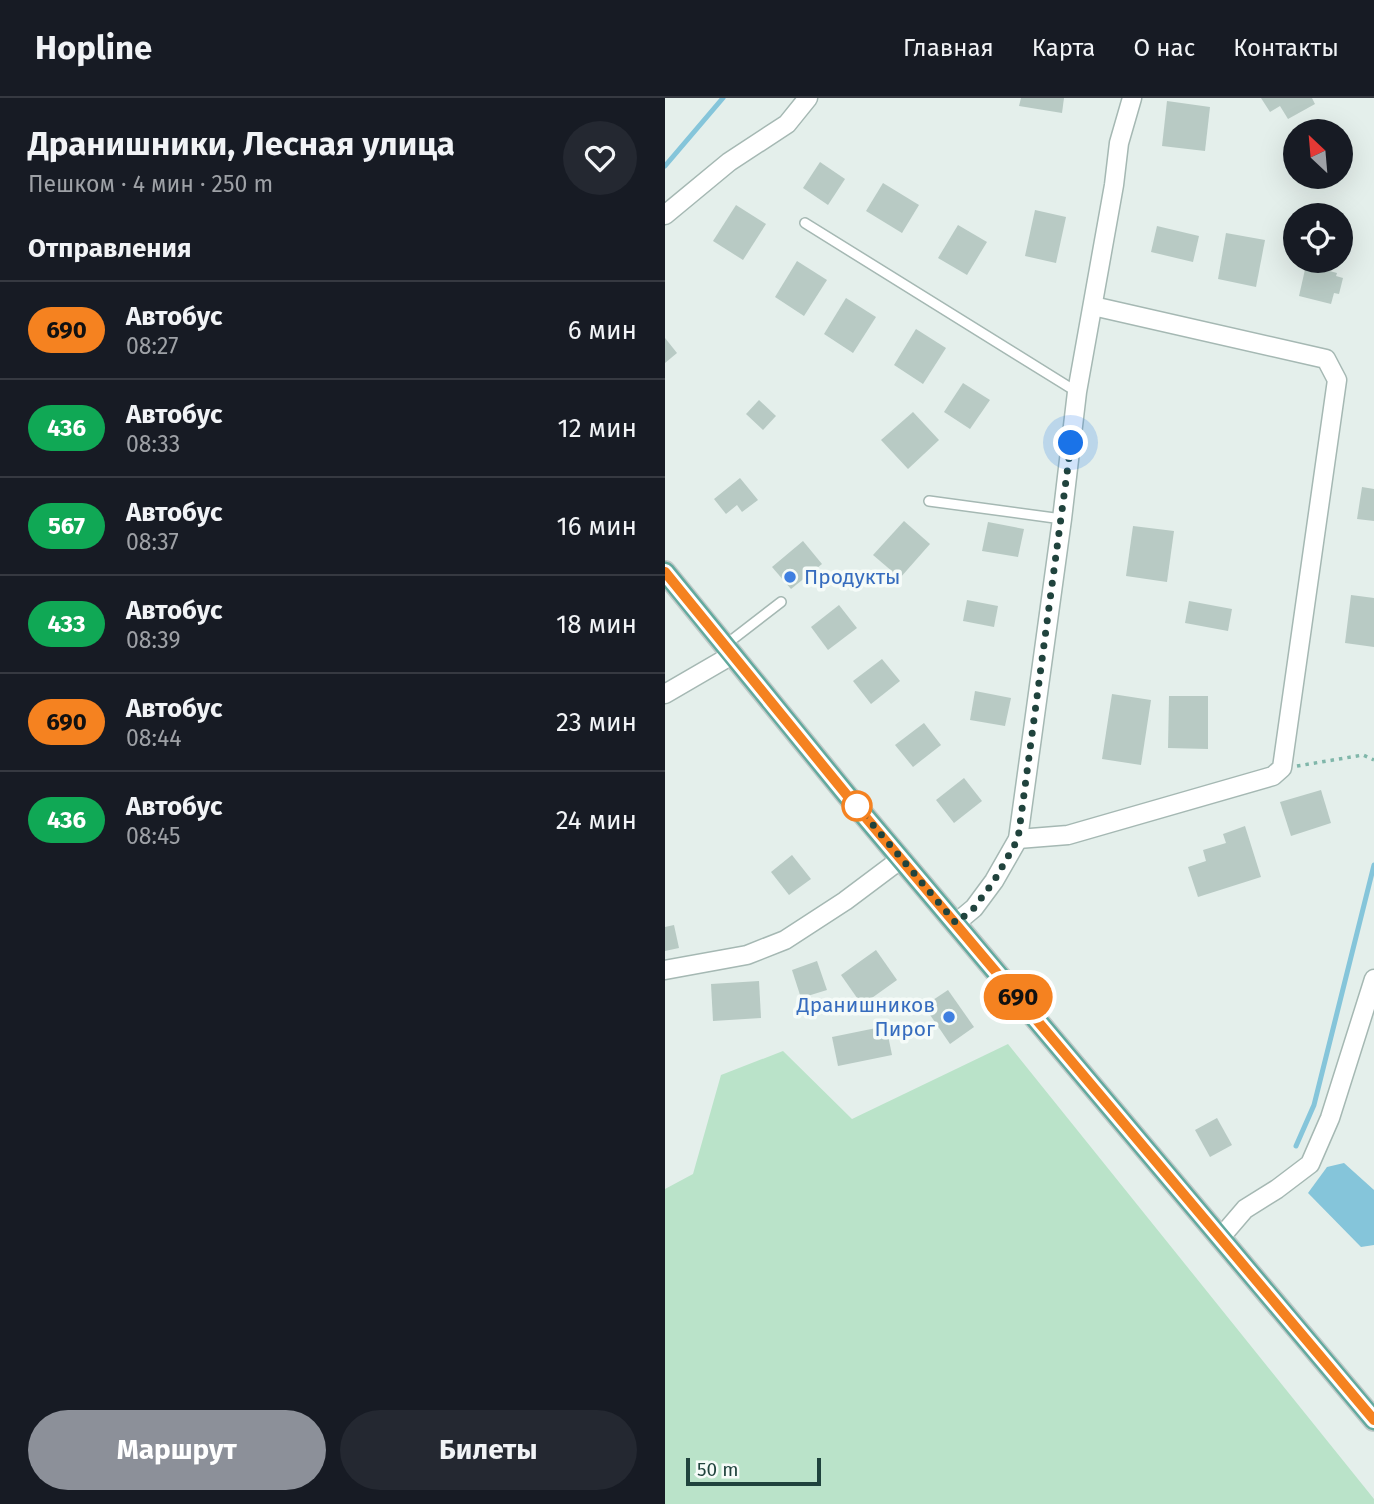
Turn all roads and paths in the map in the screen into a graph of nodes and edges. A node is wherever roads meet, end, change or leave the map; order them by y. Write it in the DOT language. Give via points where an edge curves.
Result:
graph roads {
  1 [pos="808,98"];
  2 [pos="1132,98"];
  3 [pos="665,215"];
  4 [pos="805,223"];
  5 [pos="1093,306"];
  6 [pos="1077,392"];
  7 [pos="929,502"];
  8 [pos="1062,519"];
  9 [pos="665,572"];
  10 [pos="781,602"];
  11 [pos="728,651"];
  12 [pos="665,694"];
  13 [pos="1374,760"];
  14 [pos="1282,768"];
  15 [pos="1018,839"];
  16 [pos="901,859"];
  17 [pos="956,923"];
  18 [pos="665,970"];
  19 [pos="1374,979"];
  20 [pos="1221,1237"];
  21 [pos="1374,1420"];
  1 -- 3 [label="street" via="787,124 729,162"];
  2 -- 5 [label="street" via="1119,143"];
  4 -- 6 [label="lane"];
  5 -- 6 [label="street"];
  5 -- 14 [label="street" via="1326,359 1337,380"];
  6 -- 8 [label="street"];
  7 -- 8 [label="lane"];
  8 -- 15 [label="street"];
  9 -- 11 [label="main road"];
  10 -- 11 [label="lane"];
  11 -- 12 [label="street"];
  11 -- 16 [label="main road"];
  13 -- 14 [label="path" via="1363,755"];
  14 -- 15 [label="street" via="1273,776 1068,835"];
  15 -- 17 [label="street" via="994,881"];
  16 -- 17 [label="main road"];
  16 -- 18 [label="street" via="785,940 747,955"];
  17 -- 20 [label="main road"];
  19 -- 20 [label="street" via="1330,1118 1310,1164 1245,1209"];
  20 -- 21 [label="main road"];
}
